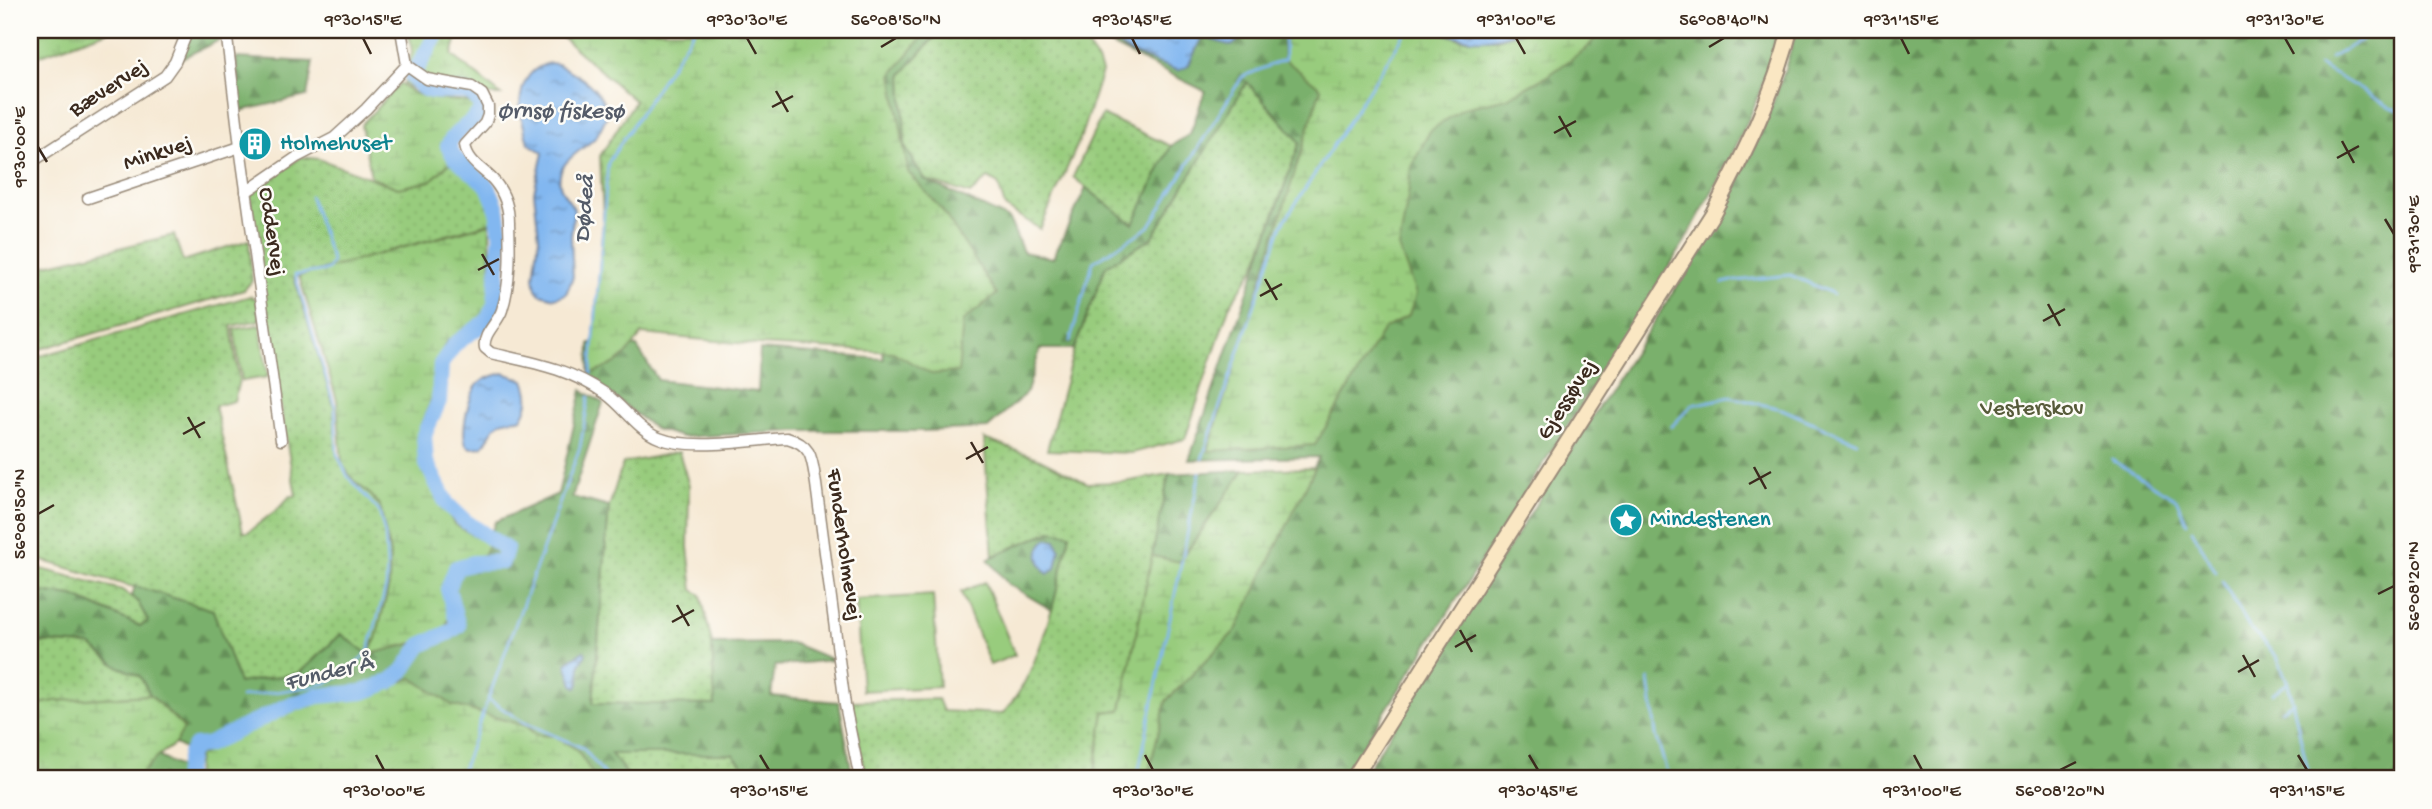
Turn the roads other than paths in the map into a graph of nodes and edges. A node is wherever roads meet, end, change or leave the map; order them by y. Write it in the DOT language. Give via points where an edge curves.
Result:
graph roads {
  1 [pos="187,30"];
  2 [pos="226,30"];
  3 [pos="401,30"];
  4 [pos="1790,30"];
  5 [pos="407,65"];
  6 [pos="240,147"];
  7 [pos="30,163"];
  8 [pos="246,192"];
  9 [pos="88,198"];
  10 [pos="281,440"];
  11 [pos="860,779"];
  12 [pos="1353,779"];
  1 -- 7 [label="street, Bævervej" via="165,76"];
  2 -- 6 [label="street, Oddervej"];
  3 -- 5 [label="street"];
  4 -- 12 [label="street, Gjessøvej" via="1745,152 1713,213"];
  5 -- 8 [label="street" via="334,138"];
  5 -- 11 [label="street, Funderholmevej" via="427,79 472,87 488,106 485,123 465,145 469,158 504,195 509,219 504,304 499,320 485,337 485,348 564,370 608,396 659,438 692,444 787,438 808,451"];
  6 -- 8 [label="street, Oddervej"];
  6 -- 9 [label="street, Minkvej"];
  8 -- 10 [label="street, Oddervej"];
}
